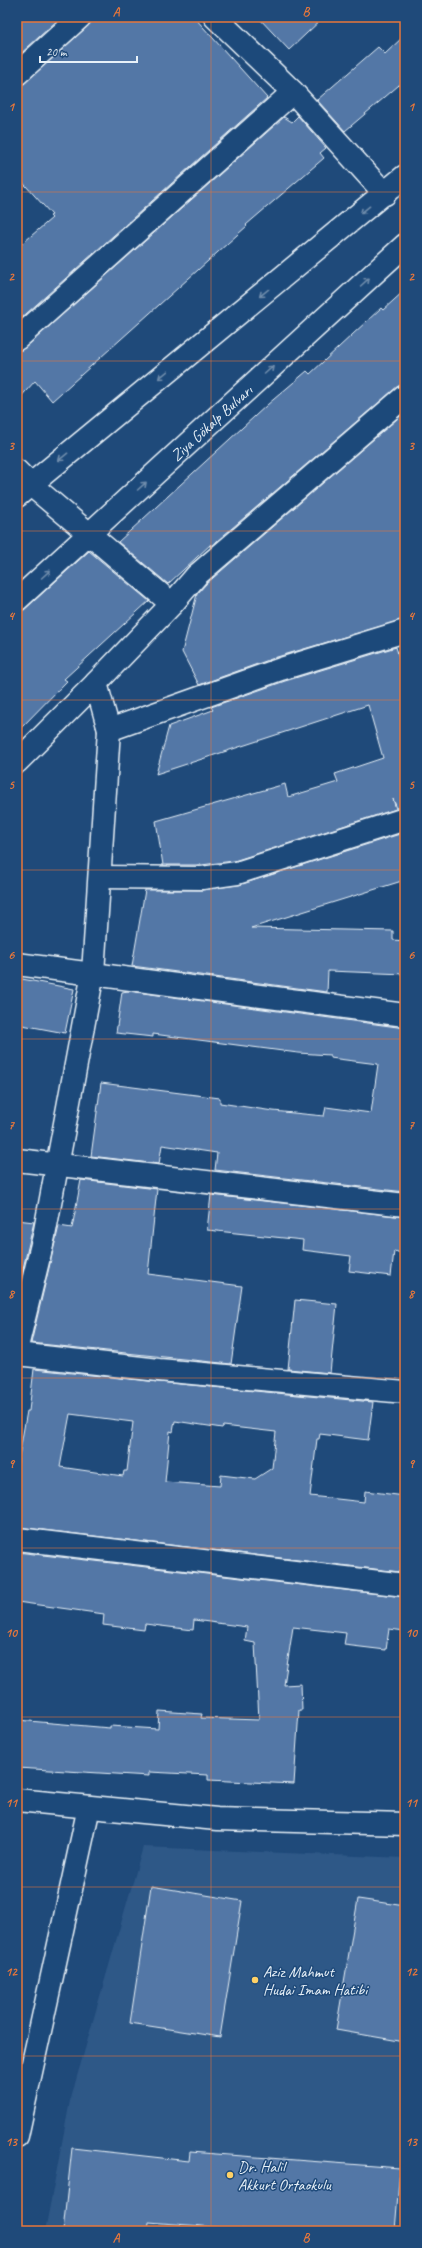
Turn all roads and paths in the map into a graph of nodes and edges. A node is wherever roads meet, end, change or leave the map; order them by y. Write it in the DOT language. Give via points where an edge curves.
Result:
graph roads {
  1 [pos="80,17"];
  2 [pos="215,17"];
  3 [pos="17,74"];
  4 [pos="293,92"];
  5 [pos="405,176"];
  6 [pos="385,194"];
  7 [pos="405,245"];
  8 [pos="17,339"];
  9 [pos="405,396"];
  10 [pos="21,484"];
  11 [pos="89,534"];
  12 [pos="17,600"];
  13 [pos="172,604"];
  14 [pos="405,631"];
  15 [pos="96,683"];
  16 [pos="109,730"];
  17 [pos="17,762"];
  18 [pos="405,819"];
  19 [pos="100,877"];
  20 [pos="17,964"];
  21 [pos="93,973"];
  22 [pos="405,1015"];
  23 [pos="17,1160"];
  24 [pos="58,1165"];
  25 [pos="405,1205"];
  26 [pos="17,1347"];
  27 [pos="17,1354"];
  28 [pos="405,1392"];
  29 [pos="17,1539"];
  30 [pos="405,1586"];
  31 [pos="17,1800"];
  32 [pos="89,1807"];
  33 [pos="405,1824"];
  34 [pos="17,2136"];
  1 -- 3 [label="street"];
  2 -- 4 [label="street"];
  4 -- 6 [label="street"];
  4 -- 8 [label="street"];
  5 -- 6 [label="street"];
  6 -- 10 [label="street, one-way"];
  11 -- 7 [label="street, Ziya Gökalp Bulvarı, one-way"];
  9 -- 13 [label="street" via="197,575"];
  10 -- 11 [label="street"];
  12 -- 11 [label="street, Ziya Gökalp Bulvarı, one-way"];
  11 -- 13 [label="street"];
  13 -- 15 [label="street"];
  14 -- 16 [label="street" via="281,669"];
  15 -- 16 [label="street"];
  15 -- 17 [label="street"];
  16 -- 19 [label="street"];
  18 -- 19 [label="street" via="237,873 202,878"];
  19 -- 21 [label="street"];
  20 -- 21 [label="street"];
  21 -- 22 [label="street"];
  21 -- 24 [label="street"];
  23 -- 24 [label="street"];
  24 -- 25 [label="street"];
  24 -- 26 [label="street"];
  27 -- 28 [label="street"];
  29 -- 30 [label="street"];
  31 -- 32 [label="street"];
  32 -- 33 [label="street" via="217,1819"];
  32 -- 34 [label="street"];
}
